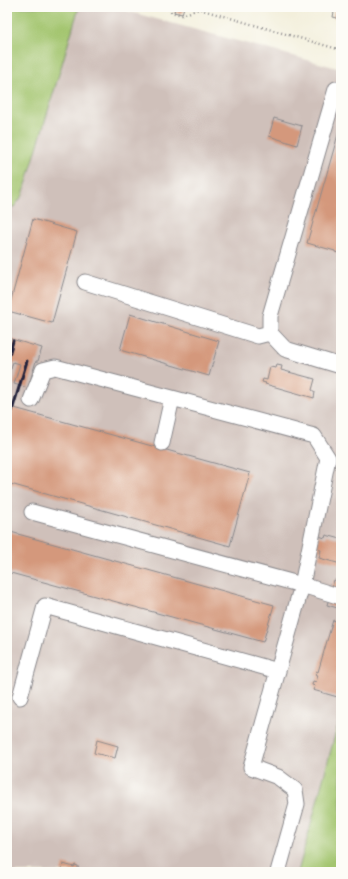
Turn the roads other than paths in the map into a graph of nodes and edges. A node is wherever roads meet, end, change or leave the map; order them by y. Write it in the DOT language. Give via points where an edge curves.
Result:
graph roads {
  1 [pos="336,89"];
  2 [pos="85,282"];
  3 [pos="270,333"];
  4 [pos="341,366"];
  5 [pos="172,398"];
  6 [pos="31,400"];
  7 [pos="162,443"];
  8 [pos="32,512"];
  9 [pos="302,585"];
  10 [pos="341,597"];
  11 [pos="278,671"];
  12 [pos="20,697"];
  13 [pos="278,872"];
  1 -- 3 [label="lane" via="270,316"];
  2 -- 3 [label="lane" via="258,336"];
  3 -- 4 [label="lane" via="285,349"];
  5 -- 6 [label="lane" via="55,367 43,370"];
  5 -- 7 [label="lane"];
  5 -- 9 [label="lane" via="314,436 328,458"];
  8 -- 9 [label="lane"];
  9 -- 10 [label="lane"];
  9 -- 11 [label="lane"];
  11 -- 12 [label="lane" via="45,606"];
  11 -- 13 [label="lane" via="251,767 278,777 294,790 297,804"];
}
